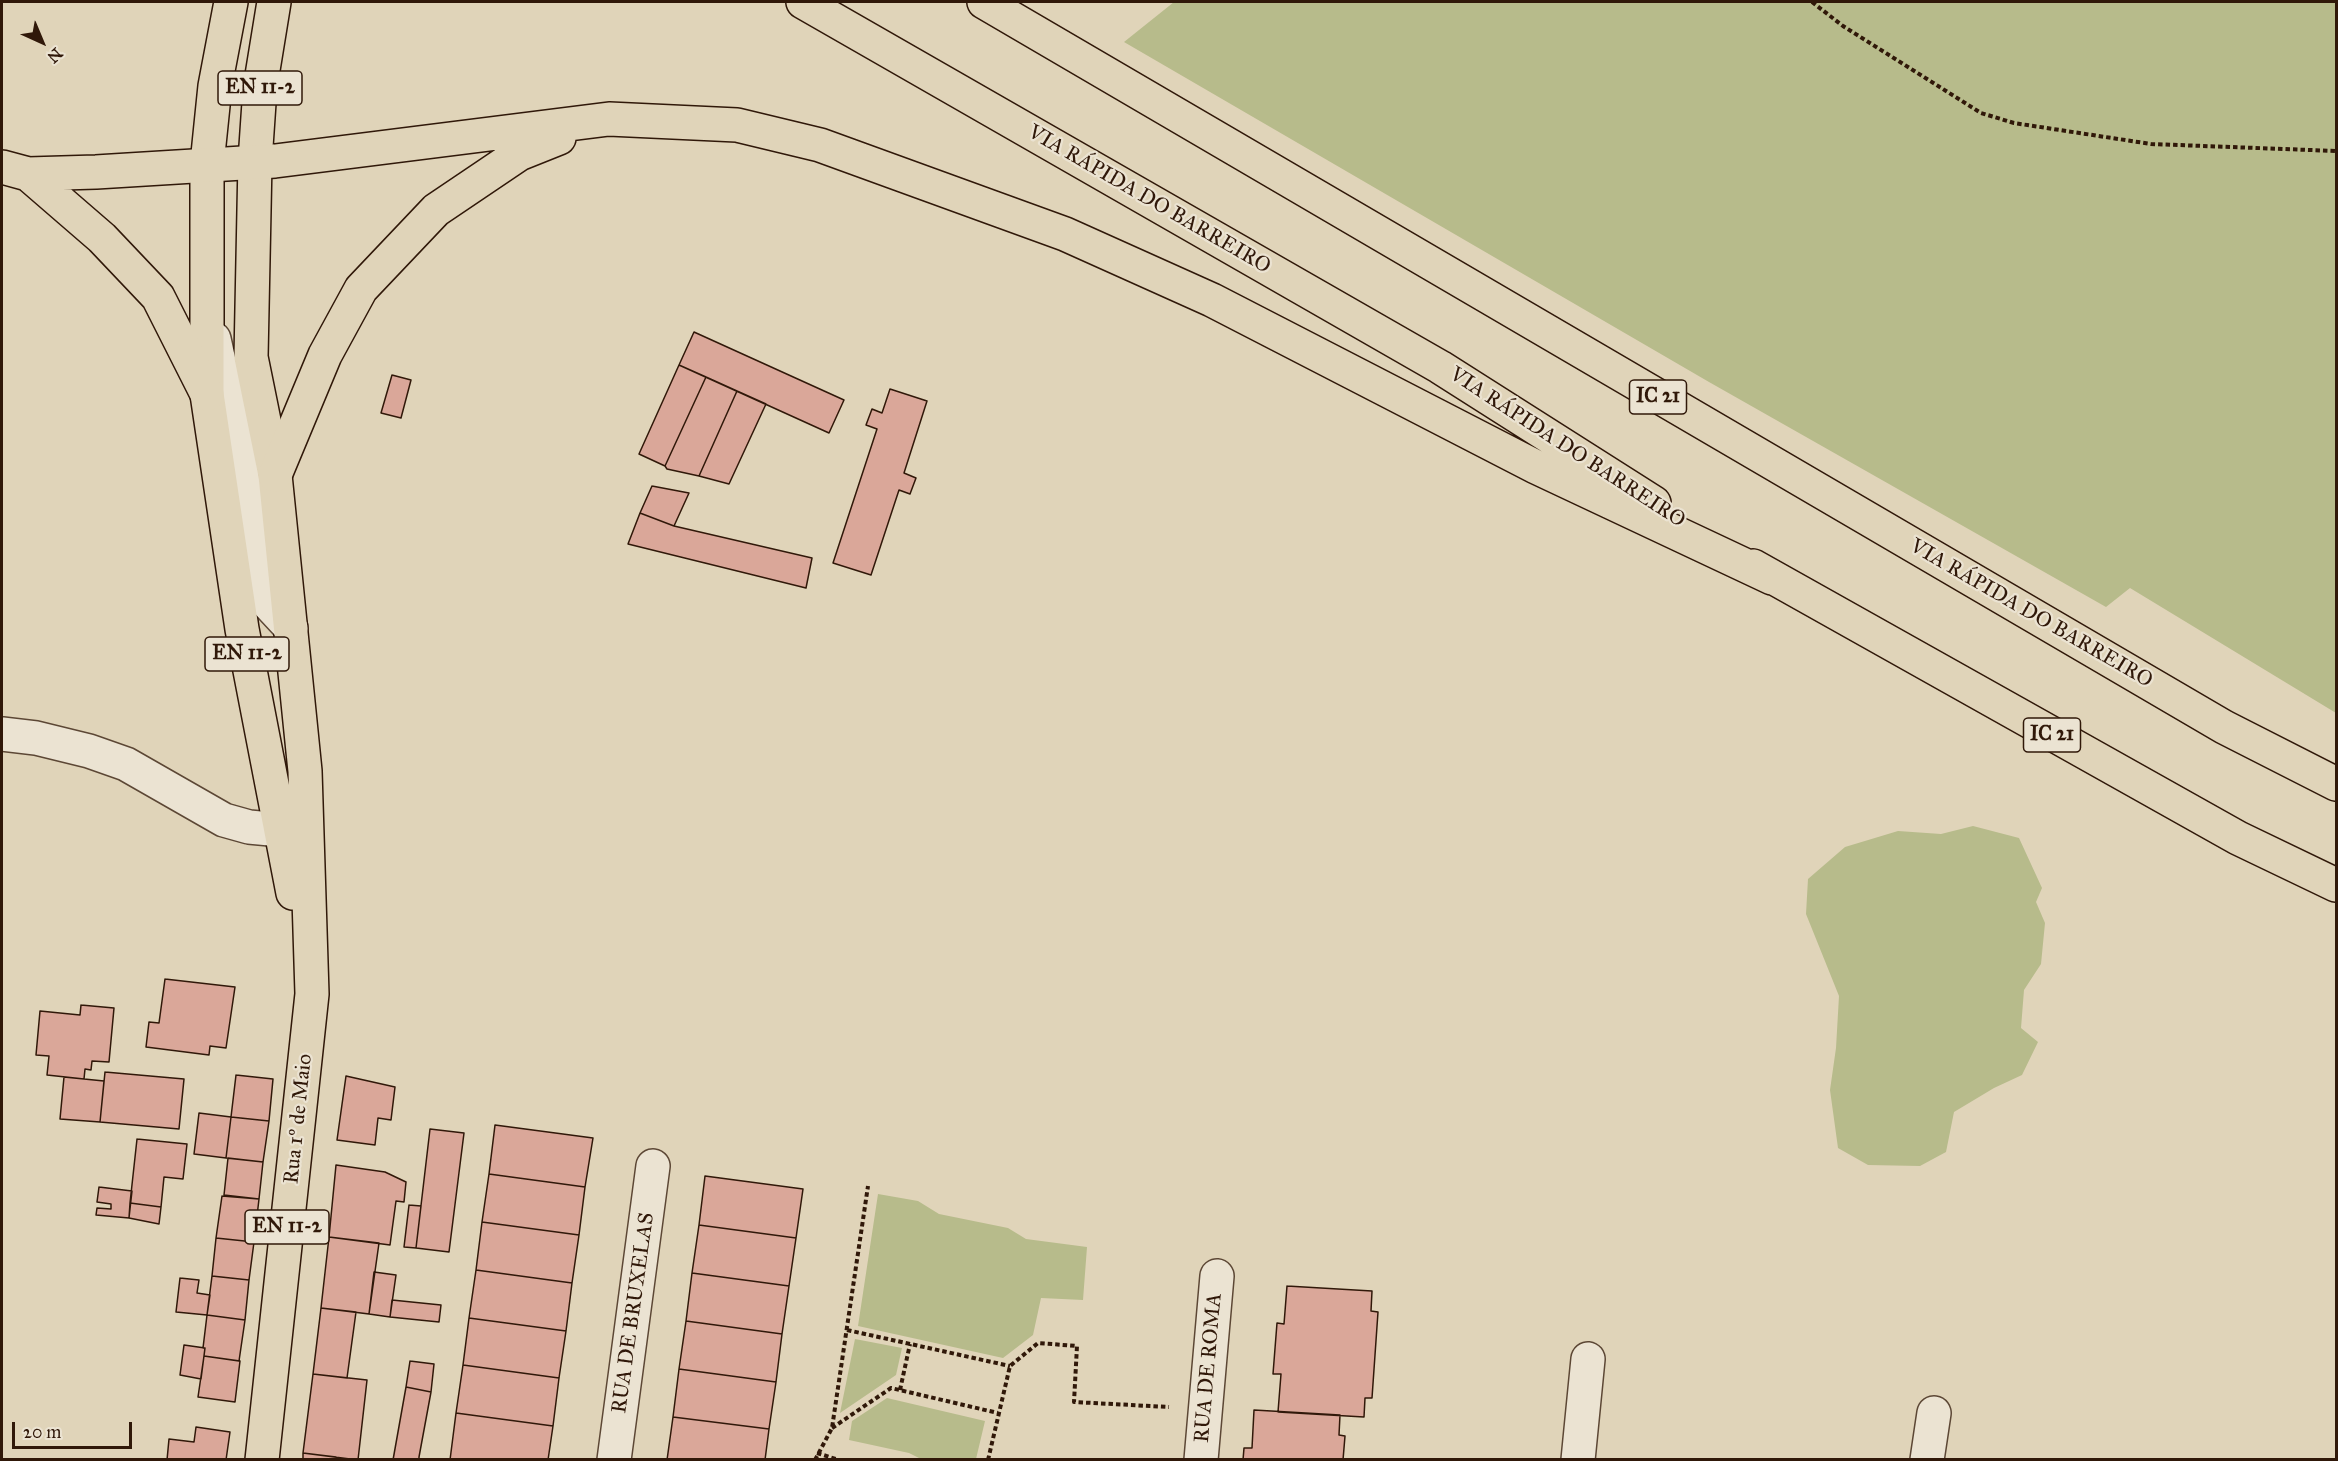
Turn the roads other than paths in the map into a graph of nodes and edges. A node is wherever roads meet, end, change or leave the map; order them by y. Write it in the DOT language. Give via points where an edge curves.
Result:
graph roads {
  1 [pos="231,2"];
  2 [pos="274,2"];
  3 [pos="803,2"];
  4 [pos="984,2"];
  5 [pos="609,120"];
  6 [pos="255,161"];
  7 [pos="207,164"];
  8 [pos="15,171"];
  9 [pos="208,310"];
  10 [pos="207,394"];
  11 [pos="275,475"];
  12 [pos="1772,578"];
  13 [pos="291,628"];
  14 [pos="2,734"];
  15 [pos="2337,784"];
  16 [pos="281,830"];
  17 [pos="2337,885"];
  18 [pos="312,994"];
  19 [pos="653,1166"];
  20 [pos="1217,1276"];
  21 [pos="1588,1359"];
  22 [pos="1934,1413"];
  23 [pos="262,1460"];
  24 [pos="614,1460"];
  25 [pos="1202,1460"];
  26 [pos="1578,1460"];
  27 [pos="1927,1460"];
  1 -- 7 [label="main road, EN 11-2" via="215,86"];
  2 -- 6 [label="main road, EN 11-2" via="260,88"];
  3 -- 12 [label="main road, VIA RÁPIDA DO BARREIRO / IC 21" via="1440,366"];
  4 -- 15 [label="main road, VIA RÁPIDA DO BARREIRO / IC 21" via="2224,727"];
  5 -- 6 [label="main road"];
  5 -- 11 [label="main road" via="519,154 436,210 361,289 325,355"];
  5 -- 12 [label="main road" via="737,125 820,145 1065,234 1212,300 1536,467"];
  6 -- 7 [label="main road"];
  6 -- 11 [label="main road, EN 11-2" via="251,357"];
  7 -- 8 [label="main road" via="96,172"];
  7 -- 9 [label="main road, EN 11-2"];
  8 -- 10 [label="main road" via="102,238 158,297"];
  9 -- 10 [label="main road, EN 11-2"];
  9 -- 13 [label="street" via="264,599"];
  10 -- 16 [label="main road, EN 11-2" via="242,629"];
  11 -- 13 [label="main road, EN 11-2"];
  12 -- 17 [label="main road, VIA RÁPIDA DO BARREIRO / IC 21" via="2238,838"];
  13 -- 18 [label="main road, EN 11-2" via="305,771"];
  14 -- 16 [label="street" via="89,751 126,765 224,820"];
  16 -- 18 [label="main road, EN 11-2"];
  18 -- 23 [label="main road, Rua 1º de Maio / EN 11-2"];
  19 -- 24 [label="street, RUA DE BRUXELAS"];
  20 -- 25 [label="street, RUA DE ROMA"];
  21 -- 26 [label="street"];
  22 -- 27 [label="street"];
}
